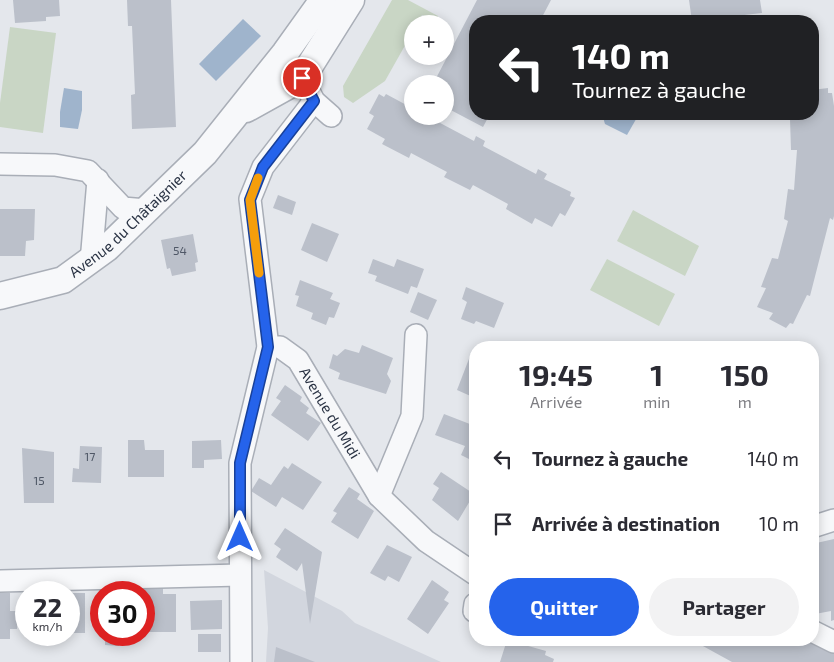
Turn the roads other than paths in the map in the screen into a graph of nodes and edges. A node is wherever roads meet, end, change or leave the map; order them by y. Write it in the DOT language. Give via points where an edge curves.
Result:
graph roads {
  1 [pos="352,0"];
  2 [pos="321,4"];
  3 [pos="302,78"];
  4 [pos="314,101"];
  5 [pos="234,116"];
  6 [pos="331,116"];
  7 [pos="0,164"];
  8 [pos="98,180"];
  9 [pos="146,210"];
  10 [pos="91,262"];
  11 [pos="0,296"];
  12 [pos="416,334"];
  13 [pos="268,347"];
  14 [pos="379,496"];
  15 [pos="834,520"];
  16 [pos="819,524"];
  17 [pos="469,570"];
  18 [pos="240,574"];
  19 [pos="0,581"];
  20 [pos="819,635"];
  21 [pos="834,642"];
  22 [pos="241,662"];
  1 -- 3 [label="street"];
  2 -- 3 [label="street" via="313,29 285,67"];
  2 -- 5 [label="street, Avenue du Châtaignier"];
  3 -- 4 [label="street"];
  3 -- 5 [label="street"];
  4 -- 6 [label="street"];
  4 -- 13 [label="street" via="263,167 250,200"];
  5 -- 9 [label="street, Avenue du Châtaignier" via="205,153"];
  7 -- 8 [label="street" via="54,165 88,171"];
  8 -- 9 [label="street" via="124,208"];
  8 -- 10 [label="street"];
  9 -- 10 [label="street, Avenue du Châtaignier"];
  10 -- 11 [label="street, Avenue du Châtaignier" via="64,280"];
  12 -- 14 [label="street" via="412,416"];
  13 -- 14 [label="street, Avenue du Midi" via="280,347 298,360"];
  13 -- 18 [label="street" via="240,463"];
  14 -- 17 [label="street, Avenue du Midi" via="426,541"];
  15 -- 16 [label="street"];
  18 -- 19 [label="street"];
  18 -- 22 [label="street"];
  20 -- 21 [label="street"];
}
